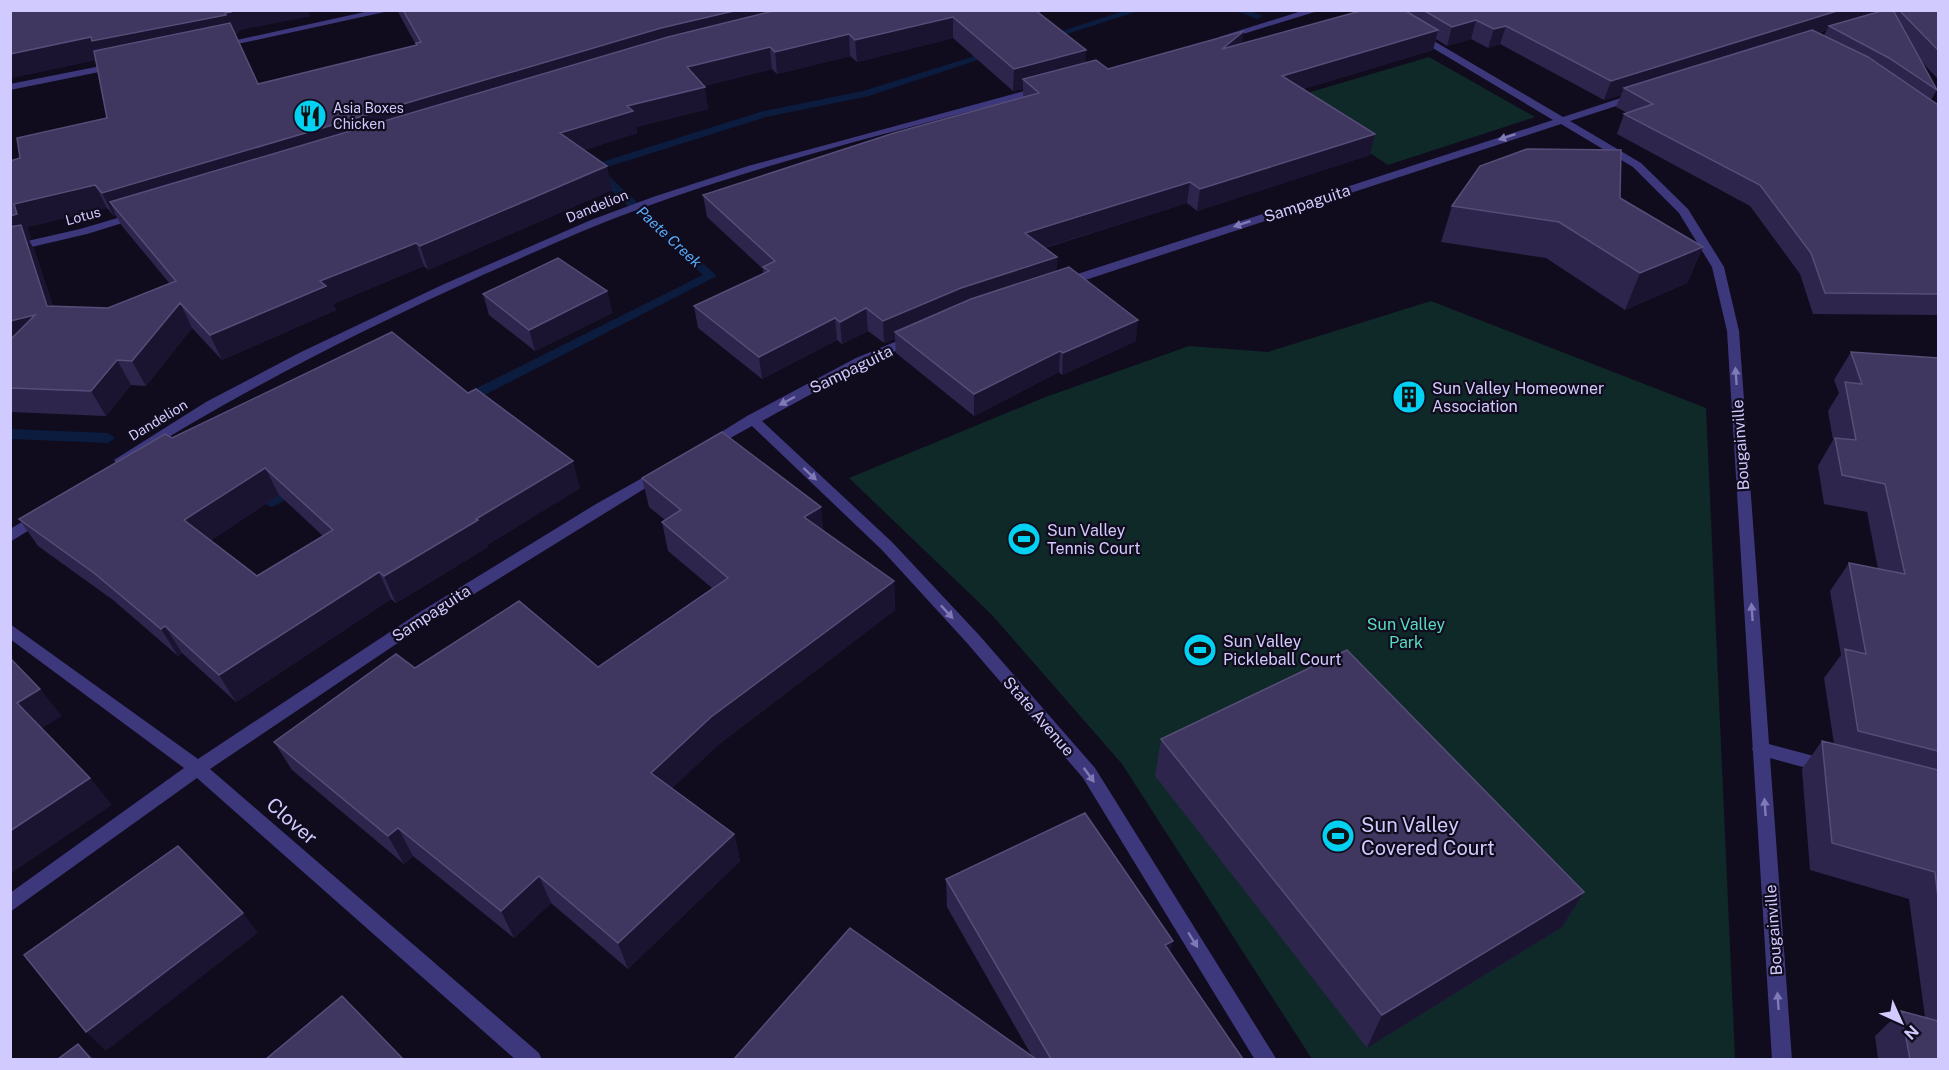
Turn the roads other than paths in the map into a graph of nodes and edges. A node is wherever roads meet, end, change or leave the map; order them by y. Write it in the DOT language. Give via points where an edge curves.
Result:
graph roads {
  1 [pos="390,10"];
  2 [pos="1317,10"];
  3 [pos="1414,33"];
  4 [pos="1216,39"];
  5 [pos="204,48"];
  6 [pos="123,64"];
  7 [pos="1058,84"];
  8 [pos="10,87"];
  9 [pos="1651,92"];
  10 [pos="1563,119"];
  11 [pos="151,211"];
  12 [pos="10,249"];
  13 [pos="1056,285"];
  14 [pos="924,333"];
  15 [pos="752,419"];
  16 [pos="690,455"];
  17 [pos="114,465"];
  18 [pos="670,467"];
  19 [pos="48,511"];
  20 [pos="10,537"];
  21 [pos="10,630"];
  22 [pos="1761,750"];
  23 [pos="197,768"];
  24 [pos="1839,770"];
  25 [pos="10,904"];
  26 [pos="532,1059"];
  27 [pos="1268,1059"];
  28 [pos="1782,1059"];
  1 -- 5 [label="street"];
  2 -- 4 [label="street"];
  3 -- 10 [label="street, Bougainville"];
  6 -- 8 [label="street"];
  7 -- 17 [label="street, Dandelion" via="812,150 596,222 359,327 168,430"];
  9 -- 10 [label="street, Sampaguita"];
  10 -- 13 [label="street, Sampaguita, one-way"];
  22 -- 10 [label="street, Bougainville, one-way" via="1733,331 1718,267 1684,211 1637,165"];
  11 -- 12 [label="street, Lotus"];
  14 -- 15 [label="street, Sampaguita, one-way"];
  15 -- 16 [label="street, Sampaguita"];
  15 -- 27 [label="street, State Avenue, one-way" via="886,546 1089,773"];
  18 -- 23 [label="street, Sampaguita" via="418,621"];
  19 -- 20 [label="street"];
  21 -- 23 [label="street, Clover"];
  22 -- 24 [label="street"];
  28 -- 22 [label="street, Bougainville, one-way"];
  23 -- 25 [label="street, Sampaguita"];
  23 -- 26 [label="street, Clover"];
}
